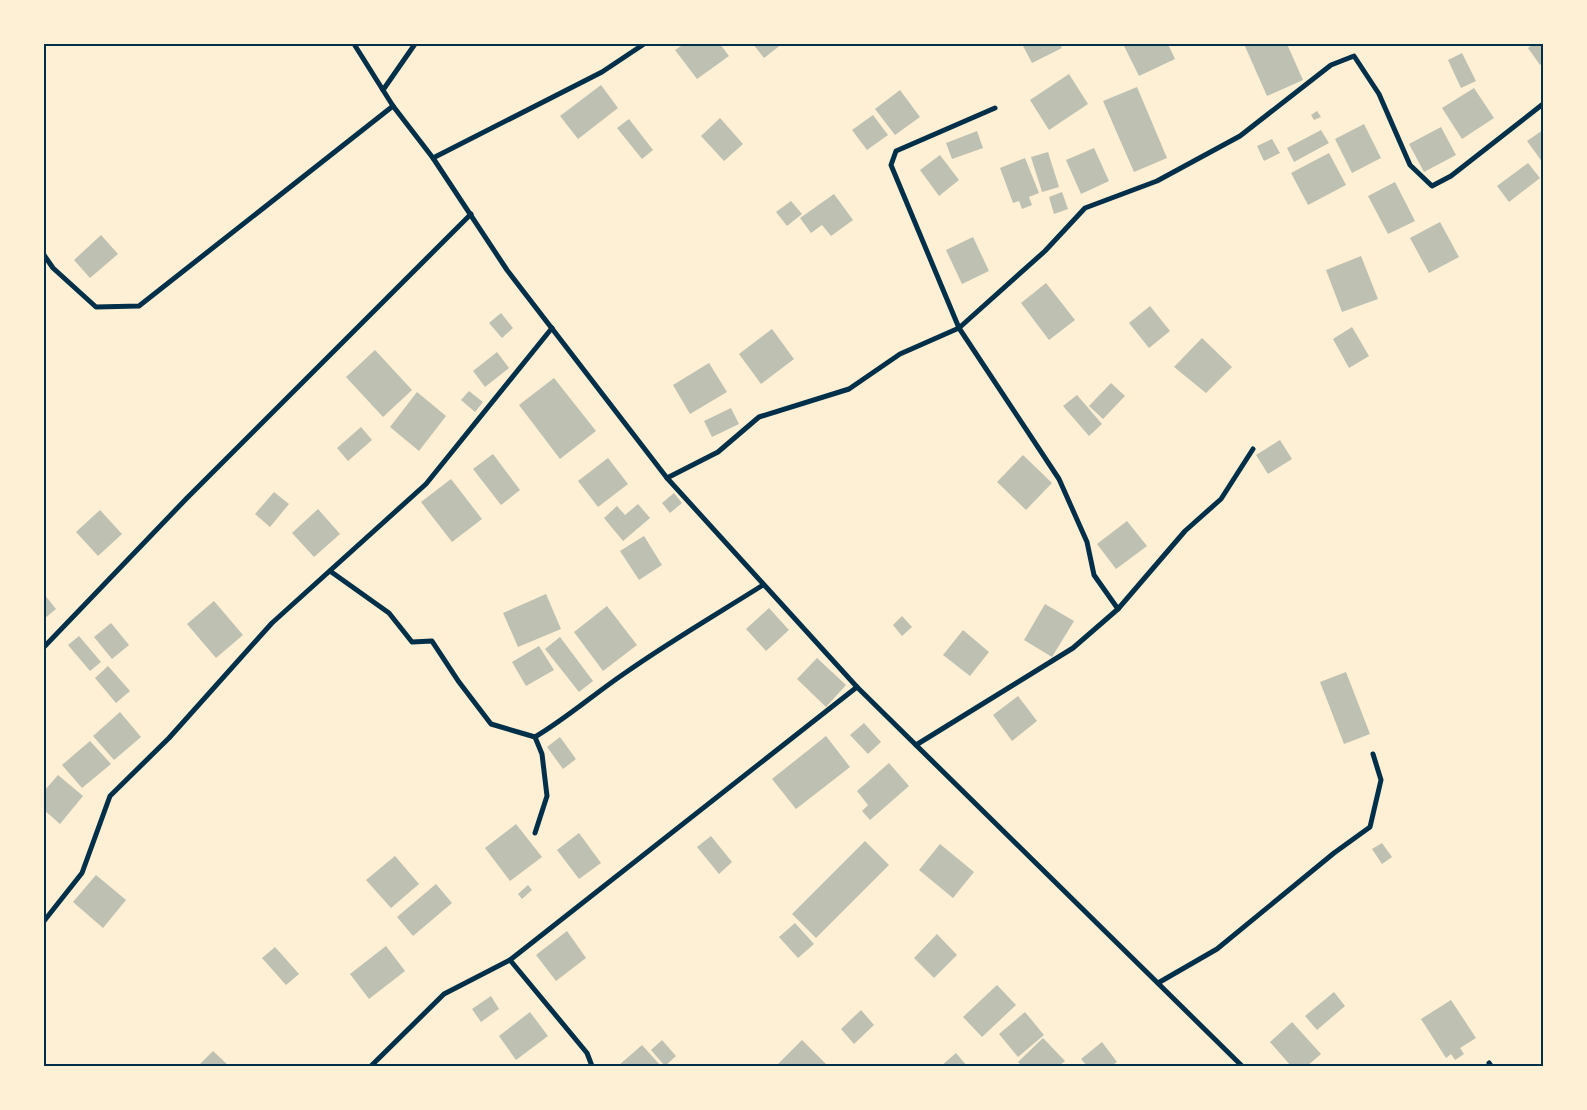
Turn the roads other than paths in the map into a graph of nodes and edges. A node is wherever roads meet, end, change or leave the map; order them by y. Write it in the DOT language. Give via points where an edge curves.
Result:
graph roads {
  1 [pos="354,44"];
  2 [pos="415,44"];
  3 [pos="644,44"];
  4 [pos="383,90"];
  5 [pos="1543,104"];
  6 [pos="393,106"];
  7 [pos="995,108"];
  8 [pos="433,158"];
  9 [pos="470,214"];
  10 [pos="44,256"];
  11 [pos="552,328"];
  12 [pos="959,328"];
  13 [pos="1253,449"];
  14 [pos="667,478"];
  15 [pos="330,571"];
  16 [pos="763,585"];
  17 [pos="1118,609"];
  18 [pos="44,647"];
  19 [pos="857,687"];
  20 [pos="535,737"];
  21 [pos="916,745"];
  22 [pos="1373,754"];
  23 [pos="535,832"];
  24 [pos="44,921"];
  25 [pos="510,960"];
  26 [pos="1158,983"];
  27 [pos="371,1066"];
  28 [pos="592,1066"];
  29 [pos="1242,1066"];
  1 -- 4 [label="street"];
  2 -- 4 [label="street"];
  3 -- 8 [label="street" via="602,72"];
  4 -- 6 [label="street"];
  5 -- 12 [label="street" via="1451,176 1432,186 1410,165 1379,94 1354,56 1331,65 1240,136 1157,181 1085,208 1045,251"];
  6 -- 8 [label="street"];
  6 -- 10 [label="street" via="139,306 96,307"];
  7 -- 12 [label="street" via="896,151 891,165"];
  8 -- 9 [label="street"];
  9 -- 11 [label="street" via="507,270"];
  9 -- 18 [label="street" via="187,498"];
  11 -- 14 [label="street"];
  11 -- 15 [label="street" via="426,484"];
  12 -- 14 [label="street" via="900,354 849,389 759,417 718,452"];
  12 -- 17 [label="street" via="1059,480 1086,542 1094,575"];
  13 -- 17 [label="street" via="1221,499 1184,531"];
  14 -- 16 [label="street"];
  15 -- 20 [label="street" via="390,613 412,642 432,641 491,724"];
  15 -- 24 [label="street" via="272,623 169,738 110,796 82,873"];
  16 -- 19 [label="street"];
  16 -- 20 [label="street" via="646,658 585,700 564,720"];
  17 -- 21 [label="street" via="1073,648"];
  19 -- 21 [label="street"];
  19 -- 25 [label="street"];
  20 -- 23 [label="street" via="542,754 547,796"];
  21 -- 26 [label="street"];
  22 -- 26 [label="street" via="1381,780 1370,828 1334,853 1217,950"];
  25 -- 27 [label="street" via="444,994"];
  25 -- 28 [label="street" via="587,1053"];
  26 -- 29 [label="street"];
}
